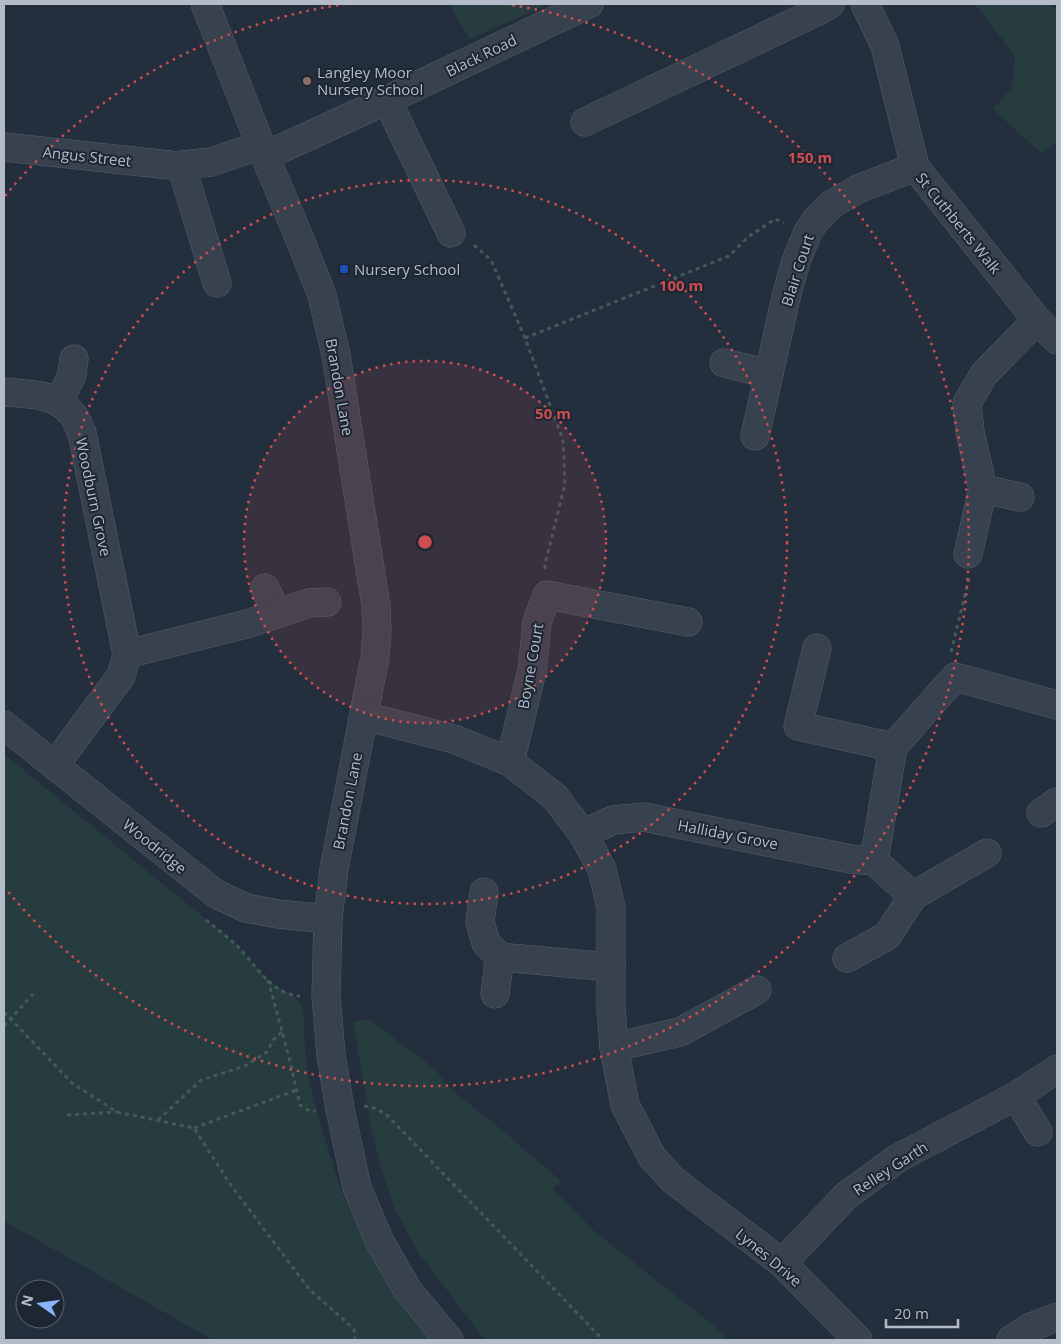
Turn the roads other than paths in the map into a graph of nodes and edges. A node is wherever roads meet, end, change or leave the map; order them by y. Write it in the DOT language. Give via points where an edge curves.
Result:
graph roads {
  1 [pos="205,4"];
  2 [pos="588,4"];
  3 [pos="830,4"];
  4 [pos="865,4"];
  5 [pos="386,100"];
  6 [pos="585,122"];
  7 [pos="4,147"];
  8 [pos="263,151"];
  9 [pos="170,166"];
  10 [pos="915,167"];
  11 [pos="451,233"];
  12 [pos="217,283"];
  13 [pos="1037,320"];
  14 [pos="1057,340"];
  15 [pos="74,359"];
  16 [pos="724,363"];
  17 [pos="769,374"];
  18 [pos="4,392"];
  19 [pos="59,401"];
  20 [pos="755,436"];
  21 [pos="983,489"];
  22 [pos="1020,497"];
  23 [pos="968,554"];
  24 [pos="265,588"];
  25 [pos="327,602"];
  26 [pos="277,614"];
  27 [pos="688,622"];
  28 [pos="817,648"];
  29 [pos="126,654"];
  30 [pos="1057,705"];
  31 [pos="364,716"];
  32 [pos="4,725"];
  33 [pos="893,748"];
  34 [pos="510,762"];
  35 [pos="55,766"];
  36 [pos="583,834"];
  37 [pos="987,853"];
  38 [pos="874,861"];
  39 [pos="484,892"];
  40 [pos="913,896"];
  41 [pos="328,920"];
  42 [pos="500,957"];
  43 [pos="847,958"];
  44 [pos="611,967"];
  45 [pos="757,990"];
  46 [pos="495,994"];
  47 [pos="614,1047"];
  48 [pos="1057,1069"];
  49 [pos="1016,1096"];
  50 [pos="1038,1132"];
  51 [pos="782,1263"];
  52 [pos="1057,1317"];
  53 [pos="449,1340"];
  54 [pos="858,1340"];
  55 [pos="1011,1340"];
  1 -- 8 [label="street"];
  2 -- 5 [label="street, Black Road"];
  3 -- 6 [label="street"];
  4 -- 10 [label="street, St Cuthberts Walk" via="885,46"];
  5 -- 8 [label="street, Black Road"];
  5 -- 11 [label="street"];
  7 -- 9 [label="street, Angus Street"];
  8 -- 12 [label="street, Black Road" via="181,165"];
  8 -- 31 [label="street, Brandon Lane" via="322,295 336,355 376,606 375,657"];
  10 -- 13 [label="street, St Cuthberts Walk"];
  10 -- 17 [label="street, Blair Court" via="858,189 832,204 816,220 796,261"];
  13 -- 14 [label="street, St Cuthberts Walk"];
  13 -- 21 [label="street" via="984,374 967,403"];
  15 -- 19 [label="street" via="72,375"];
  16 -- 17 [label="street"];
  17 -- 20 [label="street, Blair Court"];
  18 -- 19 [label="street" via="36,394"];
  19 -- 29 [label="street, Woodburn Grove" via="74,415 82,433"];
  21 -- 22 [label="street"];
  21 -- 23 [label="street"];
  24 -- 26 [label="street"];
  25 -- 26 [label="street" via="309,603"];
  26 -- 29 [label="street"];
  27 -- 34 [label="street, Boyne Court" via="547,595 537,622 532,671"];
  28 -- 33 [label="street" via="798,726"];
  29 -- 35 [label="street, Woodburn Grove" via="121,676"];
  30 -- 33 [label="street" via="955,677"];
  31 -- 34 [label="street, Lynes Drive" via="454,739"];
  31 -- 41 [label="street, Brandon Lane" via="334,869"];
  32 -- 35 [label="street, Woodridge"];
  33 -- 38 [label="street"];
  34 -- 36 [label="street, Lynes Drive" via="556,797"];
  35 -- 41 [label="street, Woodridge" via="216,894 246,908"];
  36 -- 38 [label="street, Halliday Grove" via="613,820 644,817"];
  36 -- 44 [label="street, Lynes Drive" via="602,870 611,908"];
  37 -- 40 [label="street"];
  38 -- 40 [label="street"];
  39 -- 42 [label="street" via="480,922 486,943"];
  40 -- 43 [label="street" via="887,936"];
  41 -- 53 [label="street, Brandon Lane" via="326,996 331,1055 357,1188 380,1242 407,1289"];
  42 -- 44 [label="street"];
  42 -- 46 [label="street"];
  44 -- 47 [label="street, Lynes Drive"];
  45 -- 47 [label="street" via="680,1032"];
  47 -- 51 [label="street, Lynes Drive" via="625,1105 652,1157 673,1180"];
  48 -- 49 [label="street, Relley Garth"];
  49 -- 50 [label="street"];
  49 -- 51 [label="street, Relley Garth" via="898,1158 847,1195"];
  51 -- 54 [label="street, Lynes Drive"];
  52 -- 55 [label="street" via="1031,1327"];
}
